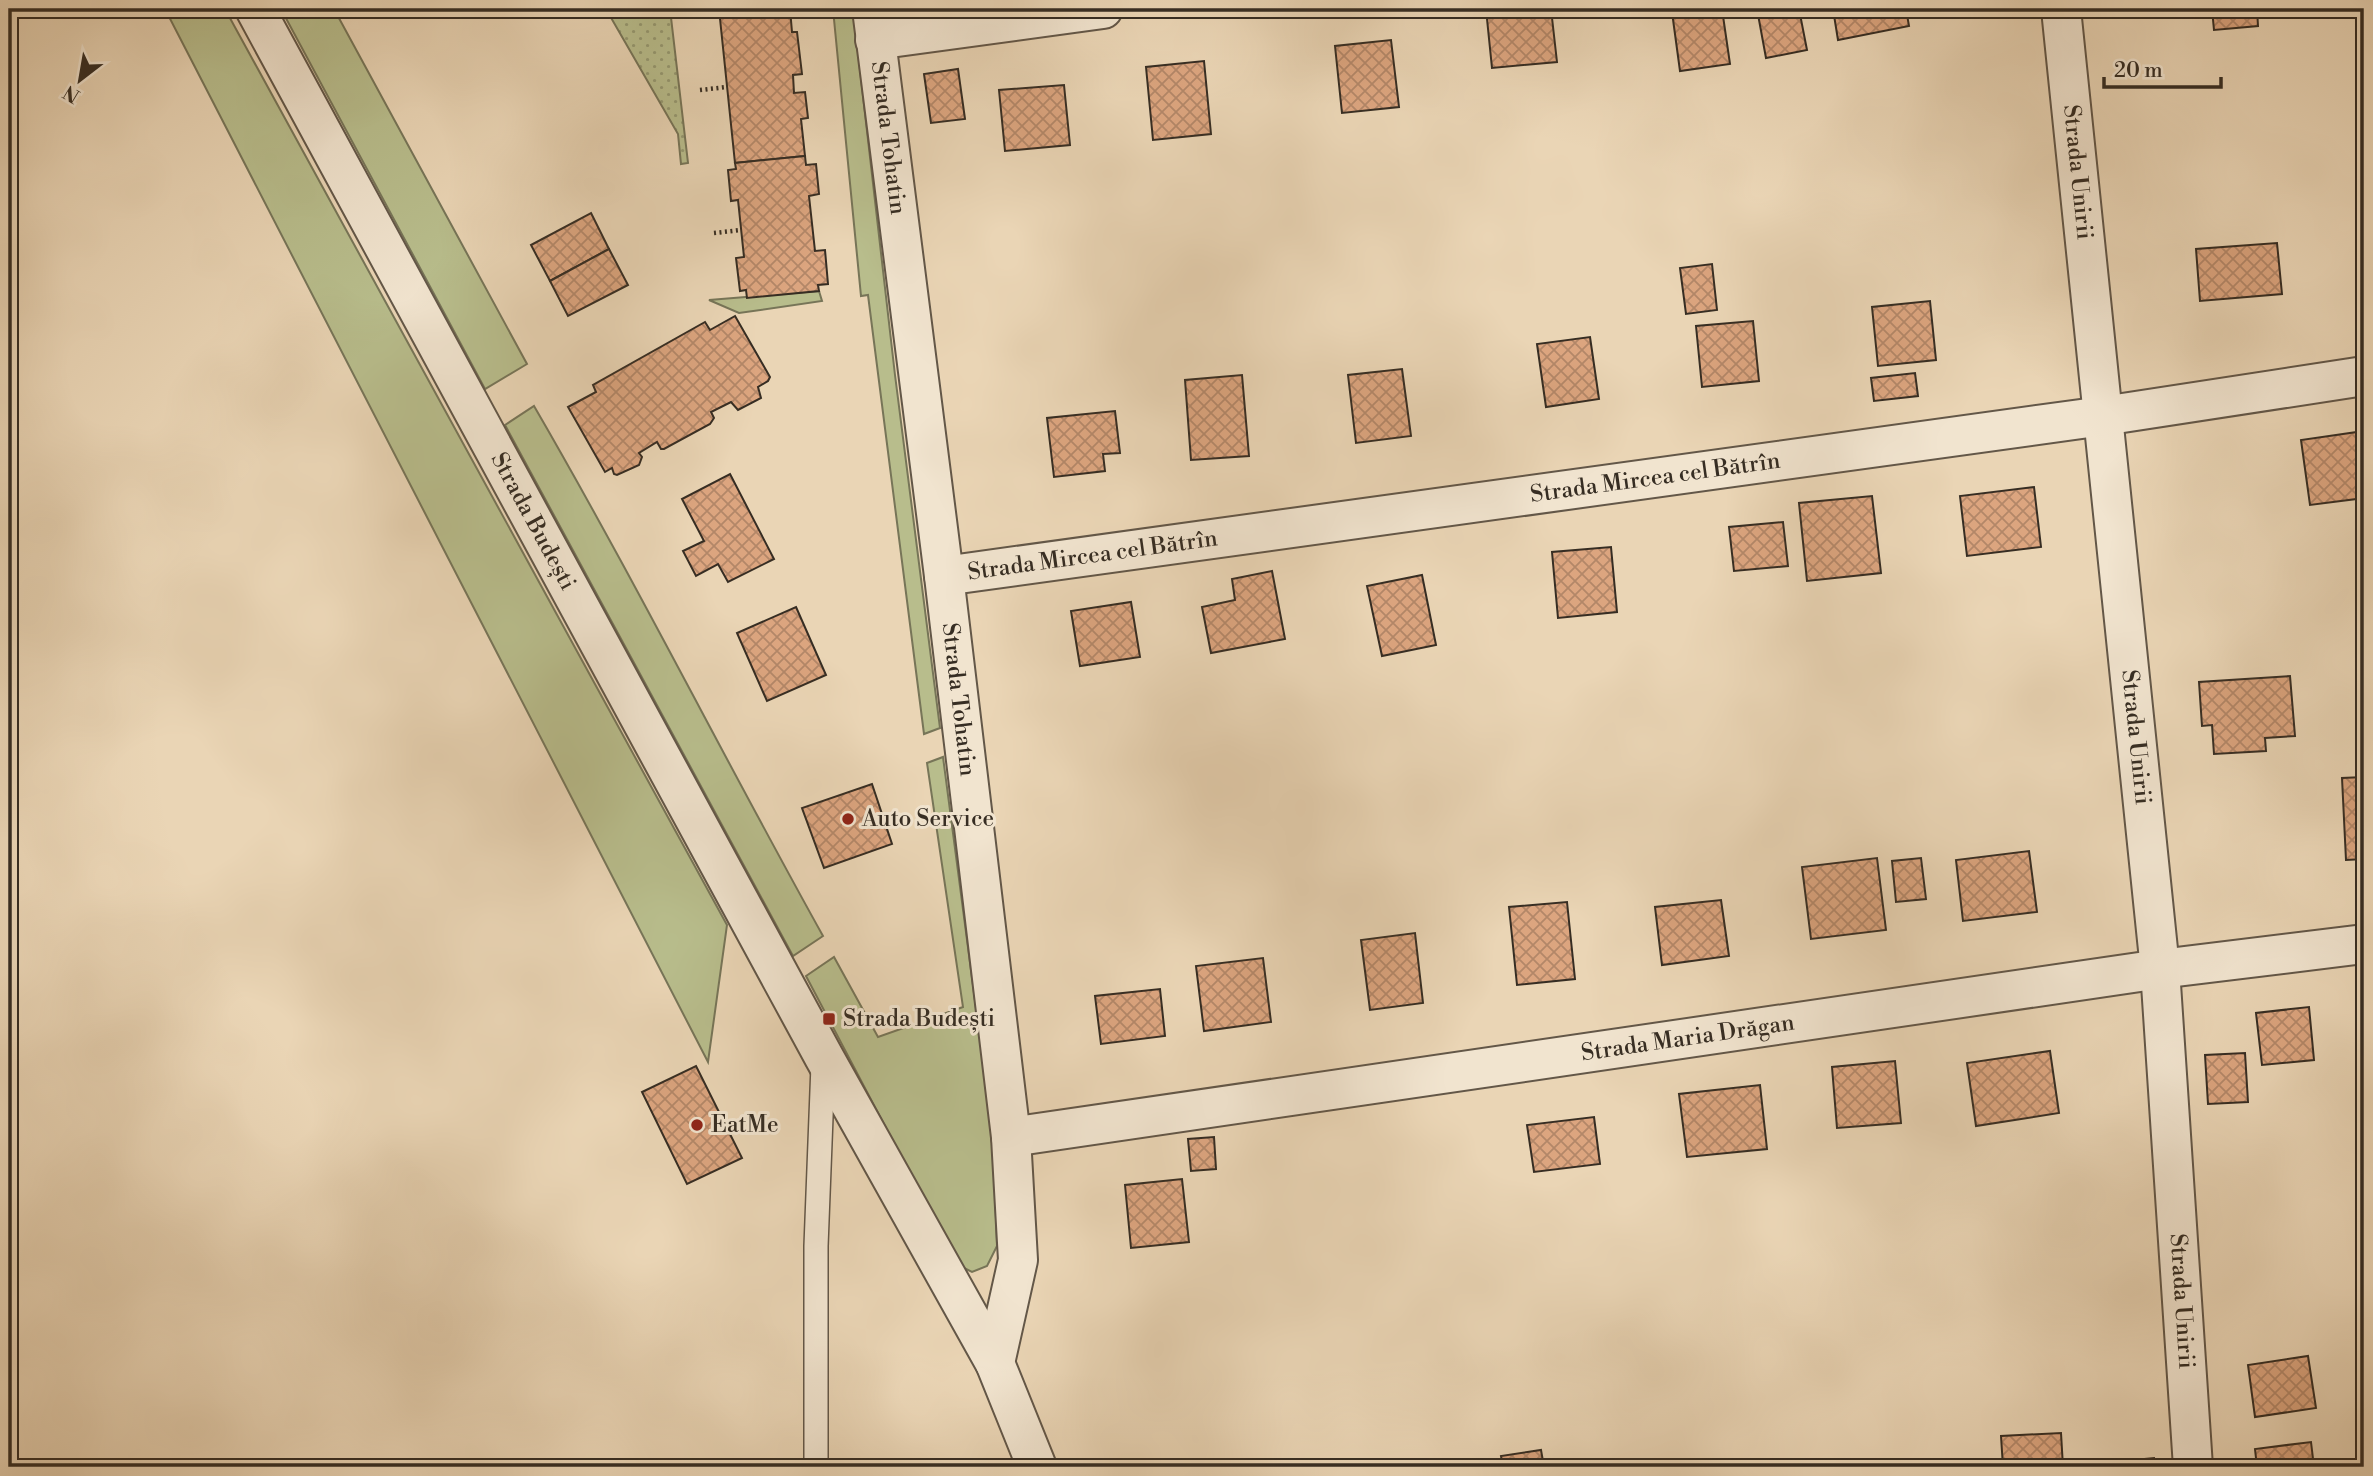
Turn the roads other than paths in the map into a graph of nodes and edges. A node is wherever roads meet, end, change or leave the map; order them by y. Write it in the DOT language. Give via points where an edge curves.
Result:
graph roads {
  1 [pos="255,9"];
  2 [pos="1103,9"];
  3 [pos="2061,9"];
  4 [pos="874,24"];
  5 [pos="2364,376"];
  6 [pos="2103,416"];
  7 [pos="944,576"];
  8 [pos="2364,944"];
  9 [pos="2160,970"];
  10 [pos="824,1057"];
  11 [pos="1011,1137"];
  12 [pos="995,1363"];
  13 [pos="816,1467"];
  14 [pos="1038,1467"];
  15 [pos="2193,1467"];
  1 -- 10 [label="street, Strada Budești"];
  2 -- 4 [label="street"];
  3 -- 6 [label="street, Strada Unirii"];
  4 -- 7 [label="street, Strada Tohatin"];
  5 -- 6 [label="street, Strada Mircea cel Bătrîn"];
  6 -- 7 [label="street, Strada Mircea cel Bătrîn"];
  6 -- 9 [label="street, Strada Unirii"];
  7 -- 11 [label="street, Strada Tohatin"];
  8 -- 9 [label="street, Strada Maria Drăgan"];
  9 -- 11 [label="street, Strada Maria Drăgan"];
  9 -- 15 [label="street, Strada Unirii"];
  10 -- 12 [label="street, Strada Budești"];
  10 -- 13 [label="lane" via="816,1247"];
  11 -- 12 [label="street, Strada Tohatin" via="1018,1260"];
  12 -- 14 [label="street"];
}
